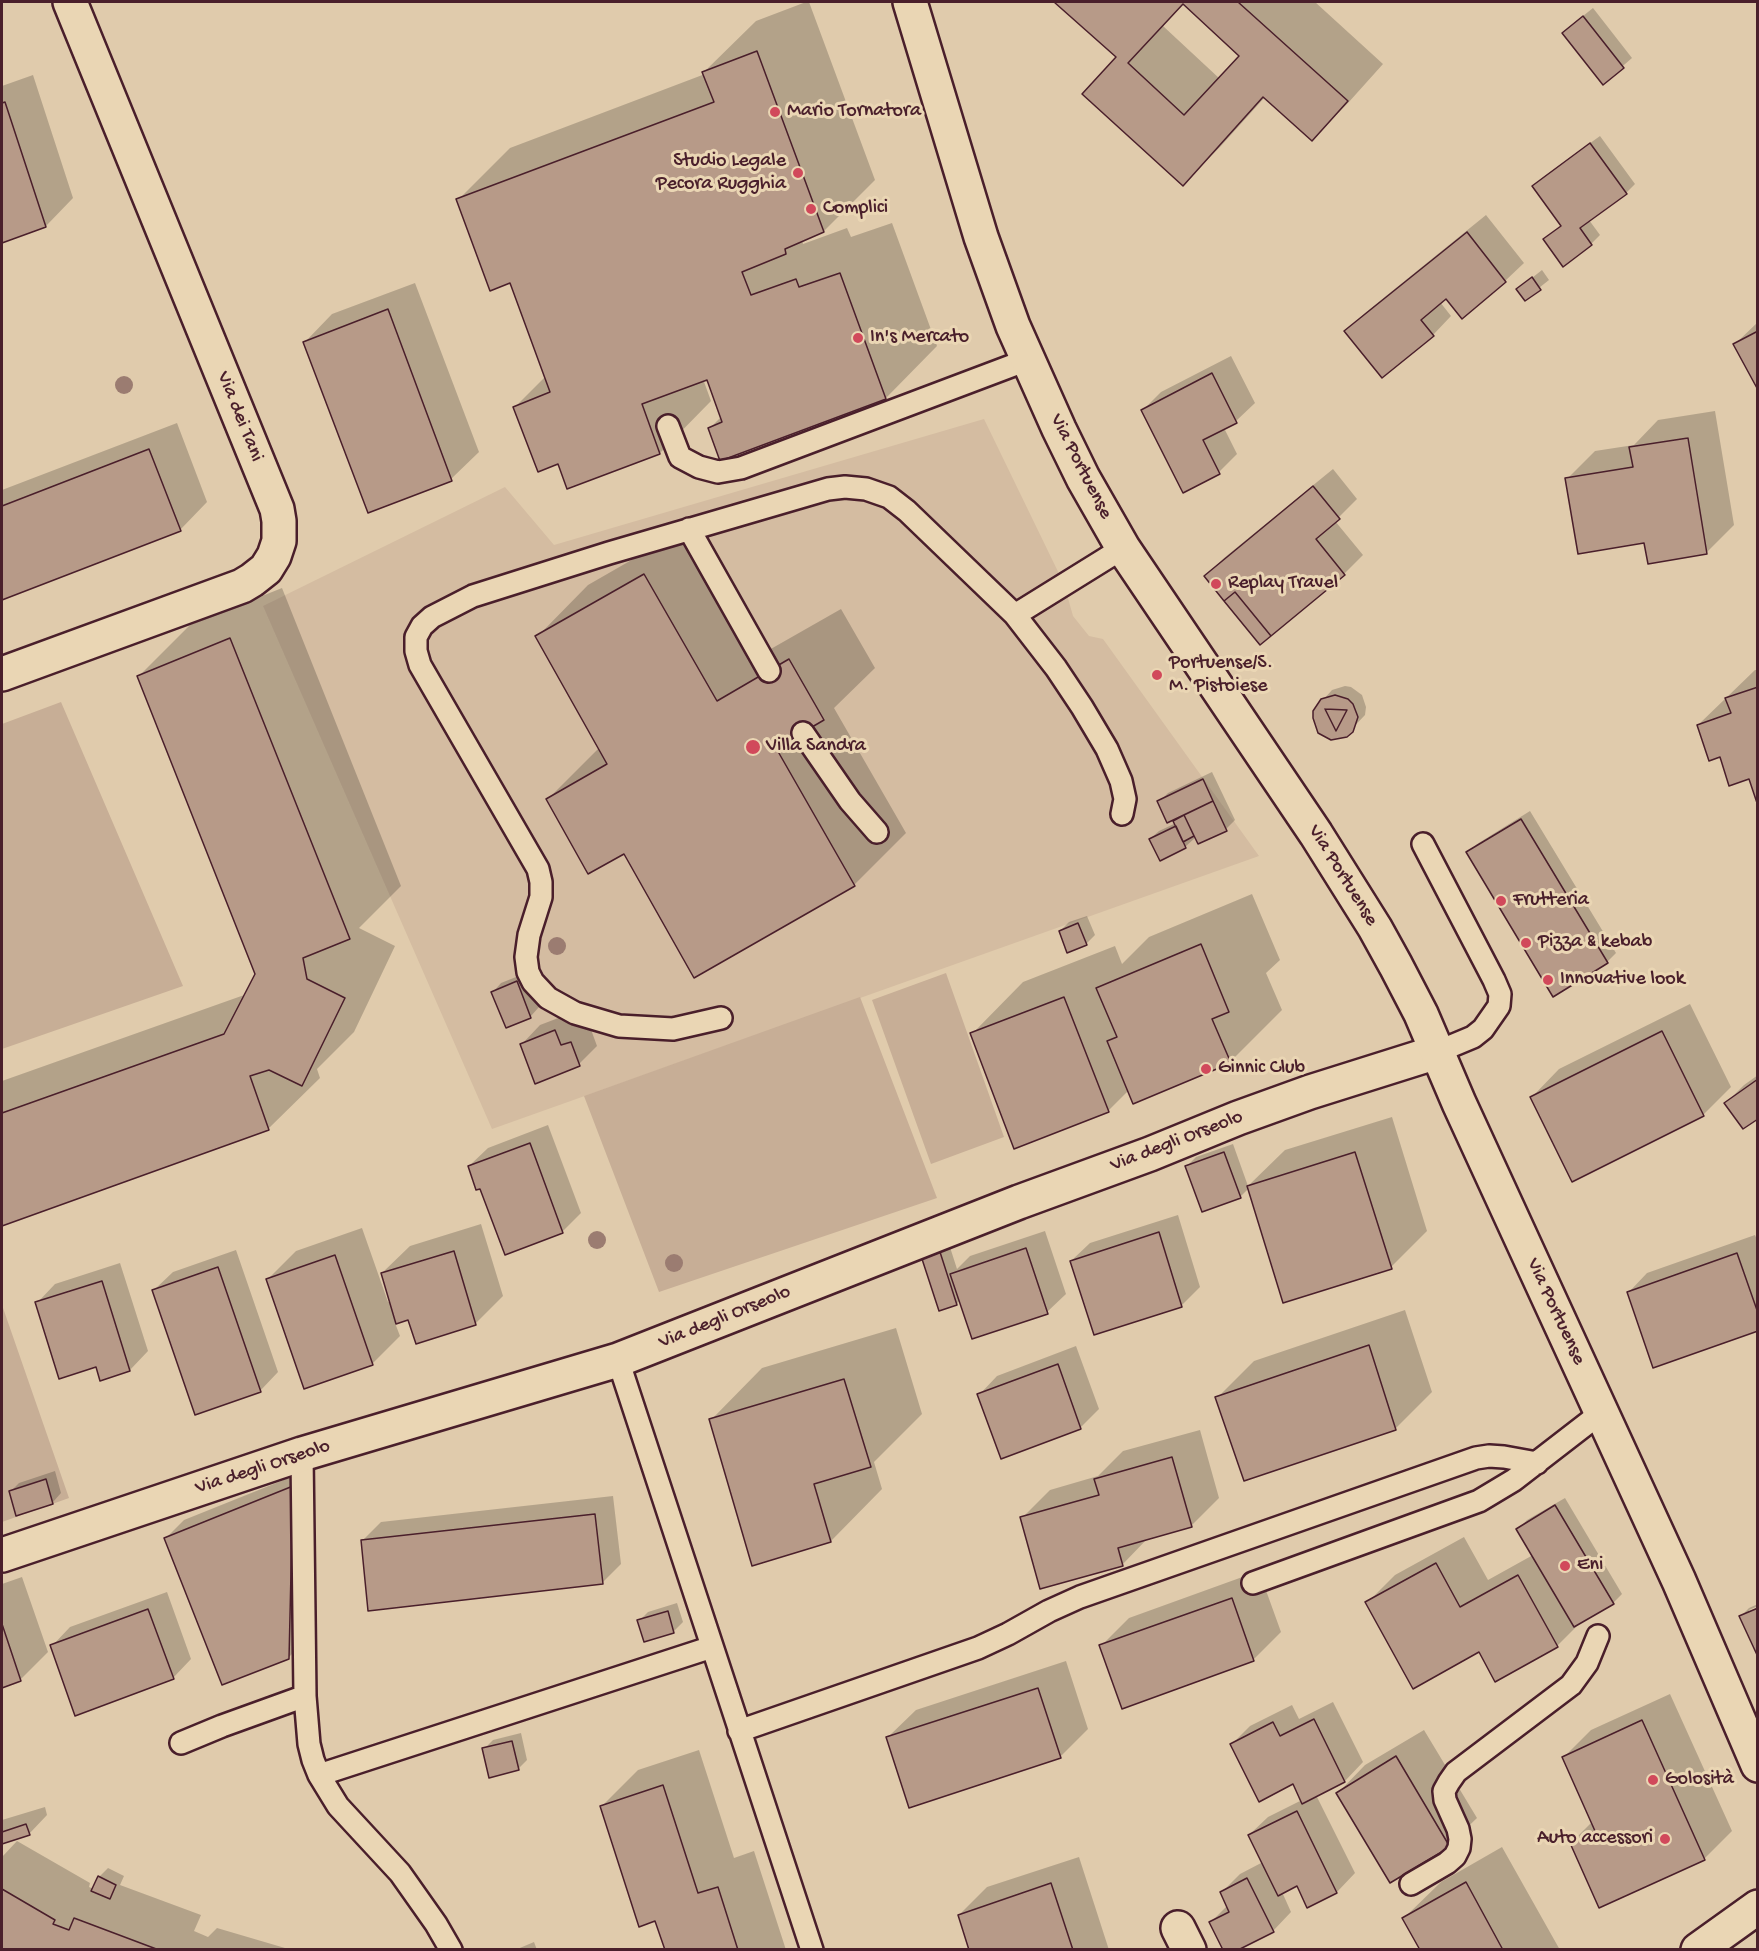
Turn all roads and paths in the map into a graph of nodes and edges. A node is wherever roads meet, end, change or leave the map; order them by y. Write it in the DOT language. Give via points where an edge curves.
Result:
graph roads {
  1 [pos="70,2"];
  2 [pos="910,2"];
  3 [pos="1028,360"];
  4 [pos="668,426"];
  5 [pos="689,529"];
  6 [pos="1123,548"];
  7 [pos="1015,615"];
  8 [pos="769,671"];
  9 [pos="2,674"];
  10 [pos="803,733"];
  11 [pos="1122,814"];
  12 [pos="877,832"];
  13 [pos="1423,844"];
  14 [pos="721,1018"];
  15 [pos="1437,1052"];
  16 [pos="618,1360"];
  17 [pos="1602,1412"];
  18 [pos="302,1454"];
  19 [pos="1537,1463"];
  20 [pos="2,1555"];
  21 [pos="1253,1583"];
  22 [pos="1599,1636"];
  23 [pos="712,1647"];
  24 [pos="305,1696"];
  25 [pos="739,1731"];
  26 [pos="181,1743"];
  27 [pos="1758,1765"];
  28 [pos="319,1775"];
  29 [pos="1411,1884"];
  30 [pos="1758,1906"];
  31 [pos="451,1950"];
  32 [pos="812,1950"];
  33 [pos="1698,1950"];
  1 -- 9 [label="street, Via dei Tani" via="277,509 279,541 266,569 242,586"];
  2 -- 3 [label="street, Via Portuense" via="981,237"];
  3 -- 4 [label="lane" via="741,468 718,472 680,457"];
  3 -- 6 [label="street, Via Portuense" via="1083,478"];
  5 -- 7 [label="lane" via="820,491 866,489 889,497 907,511"];
  5 -- 8 [label="lane"];
  5 -- 14 [label="lane" via="473,596 422,626 416,637 416,651 420,665 538,869 541,897 526,957 533,982 548,998 574,1013 619,1026 674,1029"];
  6 -- 7 [label="lane"];
  6 -- 15 [label="street, Via Portuense" via="1375,928"];
  7 -- 11 [label="lane" via="1056,668 1107,749 1121,781 1125,799"];
  10 -- 12 [label="lane" via="850,801"];
  13 -- 15 [label="lane" via="1500,994 1499,1006 1483,1029"];
  15 -- 16 [label="street, Via degli Orseolo" via="1238,1118"];
  15 -- 17 [label="street, Via Portuense"];
  16 -- 18 [label="street, Via degli Orseolo"];
  16 -- 23 [label="lane"];
  17 -- 19 [label="lane"];
  17 -- 27 [label="street, Via Portuense"];
  18 -- 20 [label="street, Via degli Orseolo"];
  18 -- 24 [label="lane"];
  19 -- 21 [label="lane" via="1473,1504"];
  19 -- 25 [label="lane" via="1504,1457 1476,1458 1080,1597 978,1648"];
  22 -- 29 [label="lane" via="1571,1685 1456,1772 1444,1791 1444,1800 1458,1829 1459,1848 1447,1863"];
  23 -- 25 [label="lane"];
  23 -- 28 [label="lane"];
  24 -- 26 [label="lane"];
  24 -- 28 [label="lane" via="309,1744"];
  25 -- 32 [label="lane"];
  28 -- 31 [label="lane" via="338,1806 400,1873"];
  30 -- 33 [label="street"];
}
